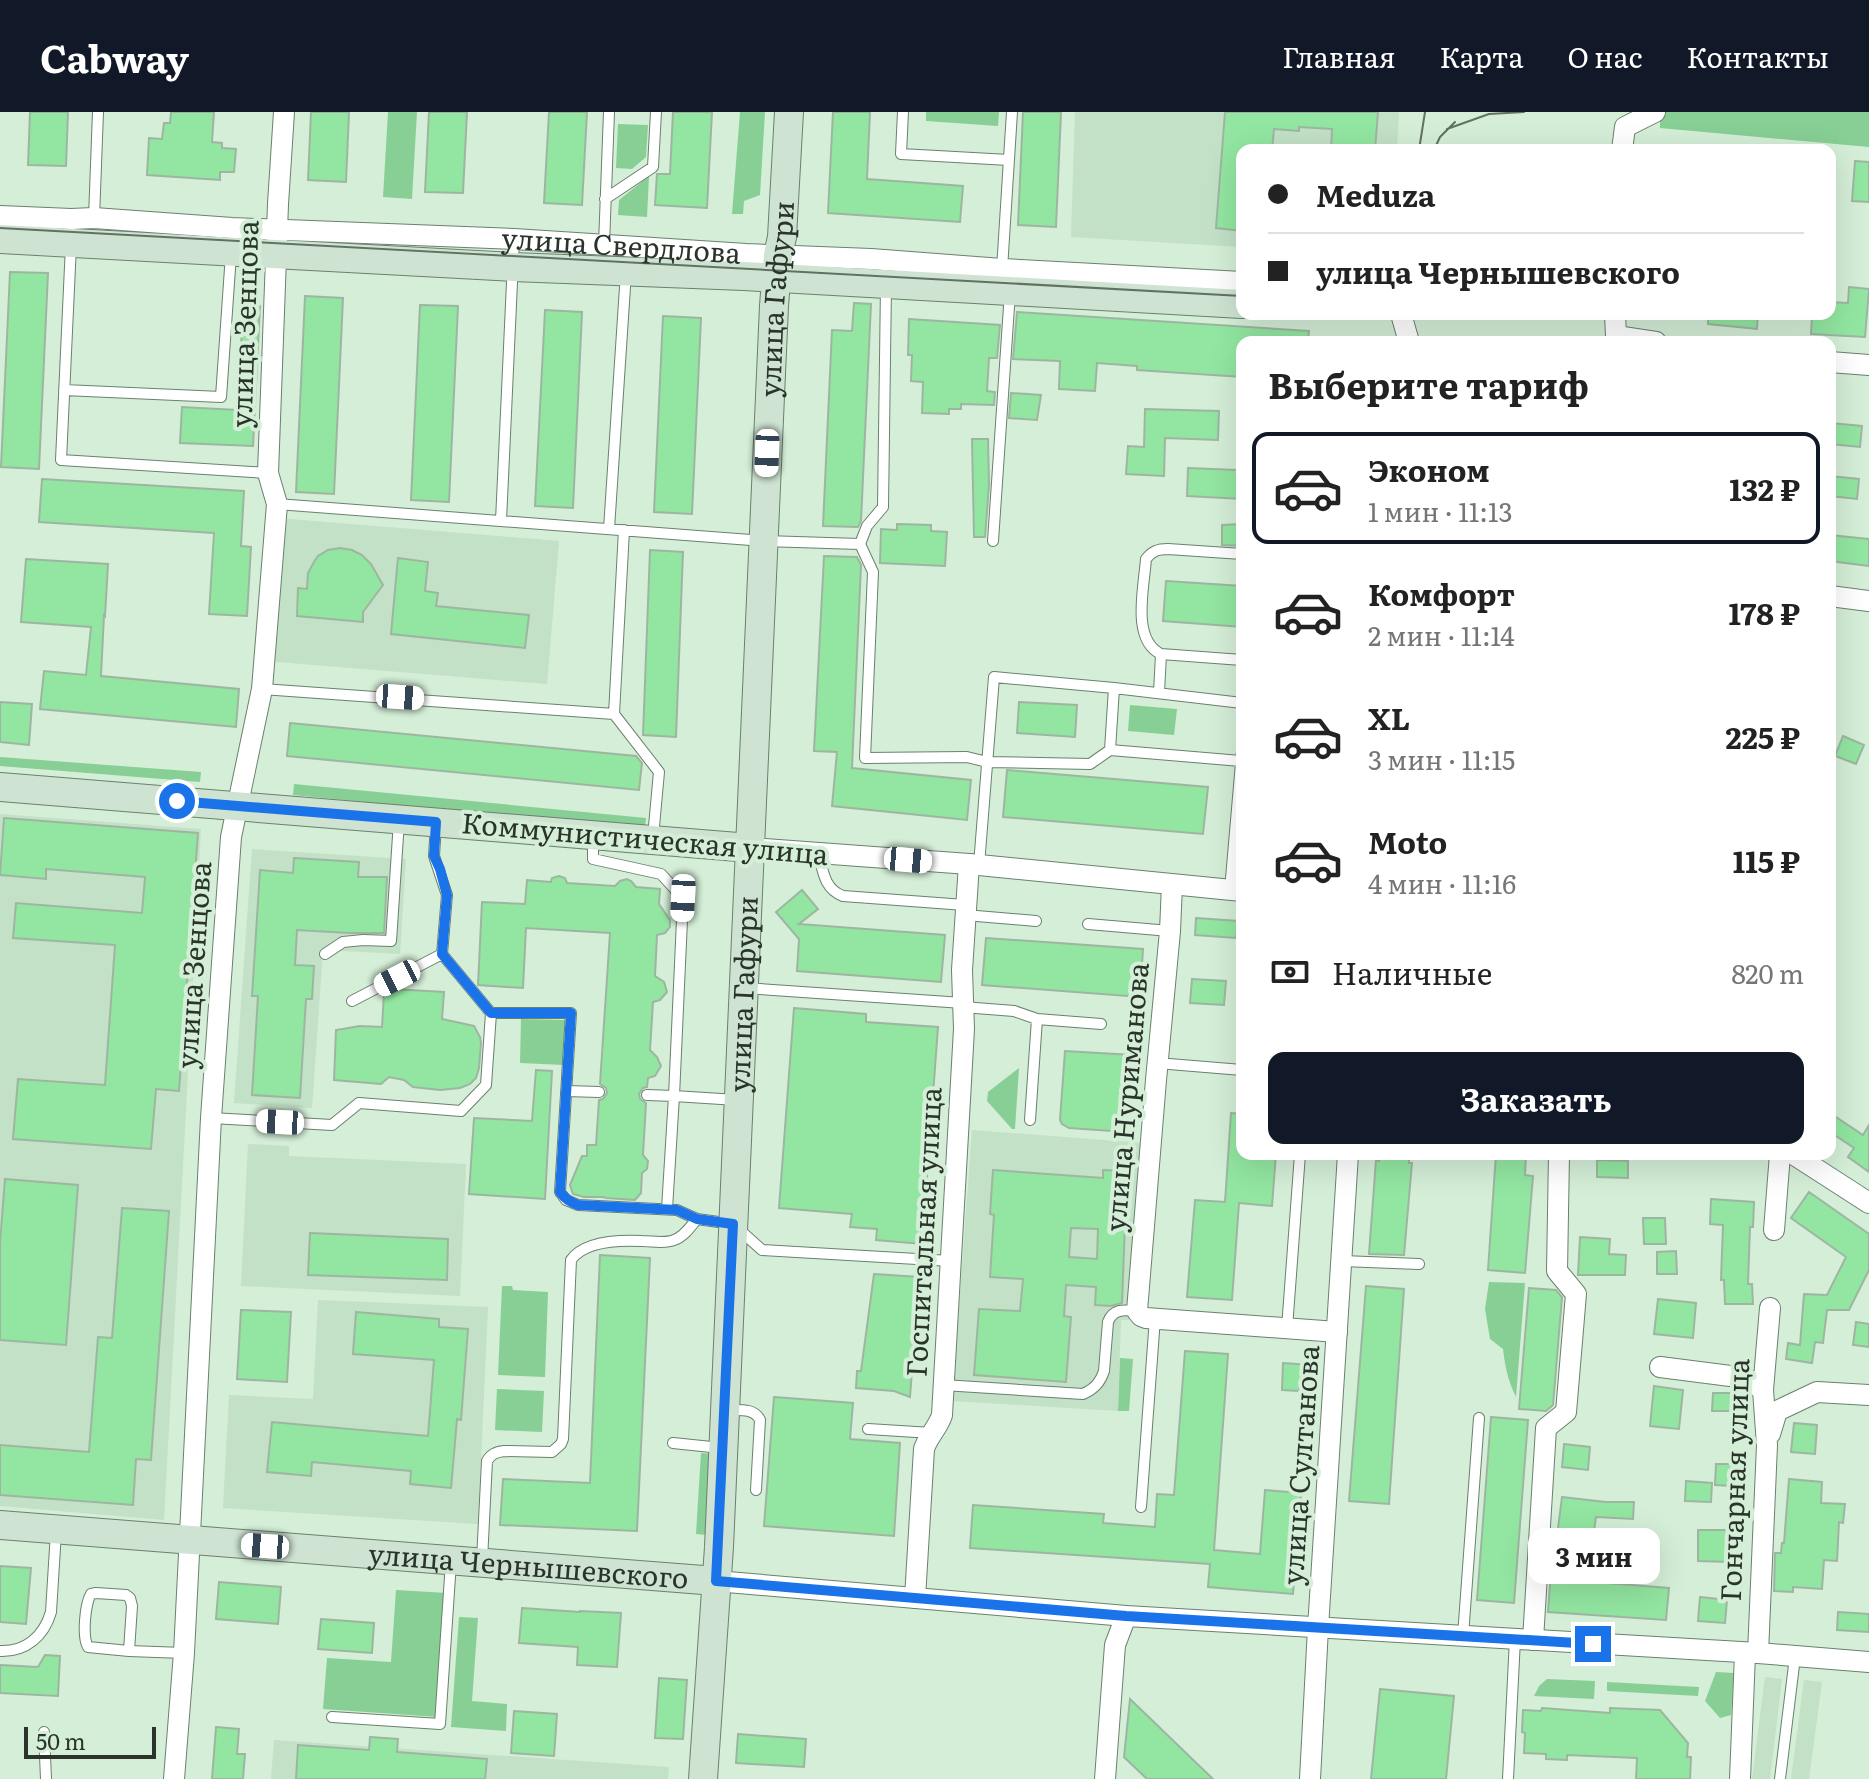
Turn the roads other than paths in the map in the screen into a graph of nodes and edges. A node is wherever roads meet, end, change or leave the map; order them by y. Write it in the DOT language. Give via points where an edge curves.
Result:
graph roads {
  1 [pos="98,112"];
  2 [pos="284,112"];
  3 [pos="609,112"];
  4 [pos="656,112"];
  5 [pos="789,112"];
  6 [pos="903,112"];
  7 [pos="1012,112"];
  8 [pos="1655,112"];
  9 [pos="1623,144"];
  10 [pos="1009,160"];
  11 [pos="605,199"];
  12 [pos="0,216"];
  13 [pos="94,218"];
  14 [pos="71,231"];
  15 [pos="0,239"];
  16 [pos="232,240"];
  17 [pos="277,242"];
  18 [pos="604,245"];
  19 [pos="514,253"];
  20 [pos="871,259"];
  21 [pos="777,266"];
  22 [pos="626,270"];
  23 [pos="1006,280"];
  24 [pos="1236,282"];
  25 [pos="886,284"];
  26 [pos="1236,303"];
  27 [pos="1836,362"];
  28 [pos="1869,365"];
  29 [pos="64,390"];
  30 [pos="268,473"];
  31 [pos="277,504"];
  32 [pos="501,521"];
  33 [pos="609,529"];
  34 [pos="624,530"];
  35 [pos="764,541"];
  36 [pos="993,541"];
  37 [pos="860,544"];
  38 [pos="1236,554"];
  39 [pos="1836,597"];
  40 [pos="1869,601"];
  41 [pos="1161,654"];
  42 [pos="1236,660"];
  43 [pos="1114,688"];
  44 [pos="262,689"];
  45 [pos="1159,693"];
  46 [pos="1236,702"];
  47 [pos="614,714"];
  48 [pos="1110,750"];
  49 [pos="1236,761"];
  50 [pos="987,762"];
  51 [pos="0,787"];
  52 [pos="237,806"];
  53 [pos="400,819"];
  54 [pos="436,822"];
  55 [pos="593,835"];
  56 [pos="653,840"];
  57 [pos="750,848"];
  58 [pos="818,852"];
  59 [pos="974,865"];
  60 [pos="1172,885"];
  61 [pos="1236,891"];
  62 [pos="965,910"];
  63 [pos="1036,921"];
  64 [pos="1088,924"];
  65 [pos="1170,931"];
  66 [pos="325,954"];
  67 [pos="442,954"];
  68 [pos="744,988"];
  69 [pos="352,1001"];
  70 [pos="963,1005"];
  71 [pos="491,1013"];
  72 [pos="1037,1019"];
  73 [pos="1101,1024"];
  74 [pos="1157,1063"];
  75 [pos="1236,1070"];
  76 [pos="566,1091"];
  77 [pos="599,1092"];
  78 [pos="647,1095"];
  79 [pos="674,1096"];
  80 [pos="739,1100"];
  81 [pos="359,1103"];
  82 [pos="369,1109"];
  83 [pos="211,1118"];
  84 [pos="1030,1120"];
  85 [pos="1300,1160"];
  86 [pos="1348,1160"];
  87 [pos="1559,1160"];
  88 [pos="1780,1160"];
  89 [pos="1802,1160"];
  90 [pos="1869,1203"];
  91 [pos="667,1209"];
  92 [pos="697,1219"];
  93 [pos="733,1224"];
  94 [pos="1774,1230"];
  95 [pos="951,1261"];
  96 [pos="1342,1261"];
  97 [pos="1419,1264"];
  98 [pos="1770,1308"];
  99 [pos="1144,1314"];
  100 [pos="1287,1328"];
  101 [pos="1337,1332"];
  102 [pos="1660,1367"];
  103 [pos="943,1385"];
  104 [pos="1763,1390"];
  105 [pos="1869,1395"];
  106 [pos="725,1410"];
  107 [pos="1479,1418"];
  108 [pos="868,1429"];
  109 [pos="932,1433"];
  110 [pos="673,1443"];
  111 [pos="1767,1445"];
  112 [pos="723,1448"];
  113 [pos="756,1490"];
  114 [pos="1141,1507"];
  115 [pos="0,1525"];
  116 [pos="56,1530"];
  117 [pos="190,1540"];
  118 [pos="451,1560"];
  119 [pos="482,1562"];
  120 [pos="716,1581"];
  121 [pos="915,1598"];
  122 [pos="1126,1616"];
  123 [pos="1318,1628"];
  124 [pos="1463,1636"];
  125 [pos="1524,1639"];
  126 [pos="0,1651"];
  127 [pos="129,1651"];
  128 [pos="184,1653"];
  129 [pos="1751,1653"];
  130 [pos="1795,1657"];
  131 [pos="1869,1662"];
  132 [pos="332,1717"];
  133 [pos="44,1732"];
  134 [pos="46,1779"];
  135 [pos="174,1779"];
  136 [pos="703,1779"];
  137 [pos="1105,1779"];
  138 [pos="1310,1779"];
  139 [pos="1508,1779"];
  140 [pos="1740,1779"];
  141 [pos="1780,1779"];
  1 -- 13 [label="lane"];
  2 -- 17 [label="street, улица Зенцова"];
  3 -- 11 [label="lane"];
  4 -- 11 [label="lane" via="653,167"];
  5 -- 21 [label="street, улица Гафури"];
  6 -- 10 [label="lane" via="901,154"];
  7 -- 10 [label="lane"];
  8 -- 9 [label="street" via="1625,127"];
  10 -- 23 [label="lane"];
  11 -- 18 [label="lane"];
  12 -- 14 [label="street, улица Свердлова"];
  13 -- 14 [label="street, улица Свердлова"];
  13 -- 16 [label="street, улица Свердлова"];
  14 -- 15 [label="street, улица Свердлова"];
  14 -- 16 [label="street, улица Свердлова"];
  14 -- 29 [label="lane"];
  16 -- 17 [label="street, улица Свердлова"];
  16 -- 29 [label="lane" via="221,397"];
  17 -- 19 [label="street, улица Свердлова"];
  17 -- 30 [label="street, улица Зенцова"];
  18 -- 19 [label="street, улица Свердлова"];
  18 -- 21 [label="street, улица Свердлова"];
  19 -- 22 [label="street, улица Свердлова"];
  19 -- 32 [label="lane"];
  20 -- 21 [label="street, улица Свердлова"];
  20 -- 23 [label="street, улица Свердлова"];
  20 -- 25 [label="lane" via="870,275"];
  21 -- 22 [label="street, улица Свердлова"];
  21 -- 25 [label="street, улица Свердлова"];
  21 -- 35 [label="street, улица Гафури"];
  22 -- 33 [label="lane"];
  23 -- 24 [label="street, улица Свердлова"];
  23 -- 25 [label="street, улица Свердлова"];
  23 -- 26 [label="street, улица Свердлова"];
  23 -- 36 [label="lane"];
  25 -- 37 [label="lane" via="883,507"];
  27 -- 28 [label="street"];
  29 -- 30 [label="lane" via="61,460"];
  30 -- 31 [label="street, улица Зенцова"];
  31 -- 32 [label="lane"];
  31 -- 44 [label="street, улица Зенцова"];
  32 -- 33 [label="lane"];
  33 -- 34 [label="lane"];
  34 -- 35 [label="lane"];
  34 -- 47 [label="lane"];
  35 -- 37 [label="lane"];
  35 -- 57 [label="street, улица Гафури"];
  37 -- 50 [label="lane" via="873,572 865,758 967,757"];
  38 -- 41 [label="lane" via="1160,549 1146,559 1142,625 1150,647"];
  39 -- 40 [label="street"];
  41 -- 42 [label="lane"];
  41 -- 45 [label="lane"];
  43 -- 45 [label="lane"];
  43 -- 48 [label="lane"];
  43 -- 50 [label="lane" via="994,677"];
  44 -- 47 [label="lane"];
  44 -- 52 [label="street, улица Зенцова"];
  45 -- 46 [label="lane"];
  47 -- 56 [label="lane" via="659,772"];
  48 -- 49 [label="lane"];
  48 -- 50 [label="lane" via="1090,764"];
  50 -- 59 [label="lane"];
  51 -- 52 [label="street, Коммунистическая улица"];
  52 -- 53 [label="street, Коммунистическая улица"];
  52 -- 83 [label="street, улица Зенцова"];
  53 -- 54 [label="street, Коммунистическая улица"];
  53 -- 66 [label="lane" via="391,941 343,942"];
  54 -- 55 [label="street, Коммунистическая улица"];
  54 -- 67 [label="lane" via="434,856 450,896"];
  55 -- 56 [label="street, Коммунистическая улица"];
  55 -- 79 [label="lane" via="593,859 661,874 683,898"];
  56 -- 57 [label="street, Коммунистическая улица"];
  57 -- 58 [label="street, Коммунистическая улица"];
  57 -- 68 [label="street, улица Гафури"];
  58 -- 59 [label="street, Коммунистическая улица"];
  58 -- 62 [label="lane" via="826,884 843,896"];
  59 -- 60 [label="street, Коммунистическая улица"];
  59 -- 62 [label="street, Госпитальная улица"];
  60 -- 61 [label="street, Коммунистическая улица"];
  60 -- 65 [label="street, улица Нуриманова"];
  62 -- 63 [label="lane"];
  62 -- 70 [label="street, Госпитальная улица"];
  64 -- 65 [label="lane"];
  65 -- 74 [label="street, улица Нуриманова"];
  67 -- 69 [label="lane"];
  67 -- 71 [label="lane"];
  68 -- 70 [label="lane"];
  68 -- 80 [label="street, улица Гафури"];
  70 -- 72 [label="lane"];
  70 -- 95 [label="street, Госпитальная улица"];
  71 -- 76 [label="lane" via="571,1013"];
  71 -- 81 [label="lane" via="486,1085 461,1111"];
  72 -- 73 [label="lane"];
  72 -- 84 [label="lane"];
  74 -- 75 [label="lane"];
  74 -- 99 [label="street, улица Нуриманова"];
  76 -- 77 [label="lane"];
  76 -- 91 [label="lane" via="563,1196 578,1205"];
  78 -- 79 [label="lane"];
  79 -- 80 [label="lane"];
  79 -- 91 [label="lane"];
  80 -- 93 [label="street, улица Гафури"];
  81 -- 82 [label="lane"];
  81 -- 83 [label="lane" via="332,1125"];
  83 -- 117 [label="street, улица Зенцова"];
  85 -- 100 [label="lane"];
  86 -- 96 [label="street, улица Султанова"];
  87 -- 125 [label="street" via="1557,1271 1576,1294 1566,1412 1546,1428"];
  88 -- 94 [label="street"];
  89 -- 90 [label="street"];
  91 -- 92 [label="lane"];
  92 -- 93 [label="lane"];
  92 -- 119 [label="lane" via="674,1241 590,1246 571,1260 563,1439 552,1452 504,1451 487,1461"];
  93 -- 95 [label="lane" via="762,1250"];
  93 -- 106 [label="street, улица Гафури"];
  95 -- 103 [label="street, Госпитальная улица"];
  96 -- 97 [label="lane"];
  96 -- 101 [label="street, улица Султанова"];
  98 -- 104 [label="street, Гончарная улица"];
  99 -- 100 [label="street"];
  99 -- 103 [label="lane" via="1111,1315 1102,1378 1083,1394"];
  99 -- 114 [label="lane"];
  100 -- 101 [label="street"];
  101 -- 123 [label="street, улица Султанова"];
  102 -- 104 [label="street" via="1746,1378"];
  103 -- 109 [label="street, Госпитальная улица" via="942,1415"];
  104 -- 111 [label="street, Гончарная улица"];
  105 -- 111 [label="street" via="1817,1392 1777,1411"];
  106 -- 112 [label="street, улица Гафури"];
  106 -- 113 [label="lane" via="751,1411 760,1420"];
  107 -- 124 [label="lane"];
  108 -- 109 [label="lane"];
  109 -- 121 [label="street, Госпитальная улица" via="924,1449"];
  110 -- 112 [label="lane"];
  111 -- 129 [label="street, Гончарная улица"];
  112 -- 120 [label="street, улица Гафури"];
  115 -- 116 [label="street, улица Чернышевского"];
  116 -- 117 [label="street, улица Чернышевского"];
  116 -- 126 [label="lane" via="48,1621 23,1648"];
  117 -- 118 [label="street, улица Чернышевского"];
  117 -- 128 [label="street, улица Зенцова"];
  118 -- 119 [label="street, улица Чернышевского"];
  118 -- 132 [label="lane" via="440,1724"];
  119 -- 120 [label="street, улица Чернышевского"];
  120 -- 121 [label="street, улица Чернышевского"];
  120 -- 136 [label="street, улица Гафури"];
  121 -- 122 [label="street, улица Чернышевского"];
  122 -- 123 [label="street, улица Чернышевского"];
  122 -- 137 [label="street" via="1115,1645"];
  123 -- 124 [label="street, улица Чернышевского"];
  123 -- 138 [label="street, улица Султанова"];
  124 -- 125 [label="street, улица Чернышевского"];
  125 -- 129 [label="street, улица Чернышевского"];
  125 -- 139 [label="lane"];
  127 -- 127 [label="lane" via="86,1644 91,1594 130,1598"];
  127 -- 128 [label="lane"];
  128 -- 135 [label="street, улица Зенцова"];
  129 -- 130 [label="street, улица Чернышевского"];
  129 -- 140 [label="street, Гончарная улица"];
  130 -- 131 [label="street, улица Чернышевского"];
  130 -- 141 [label="lane"];
  133 -- 134 [label="lane"];
}
